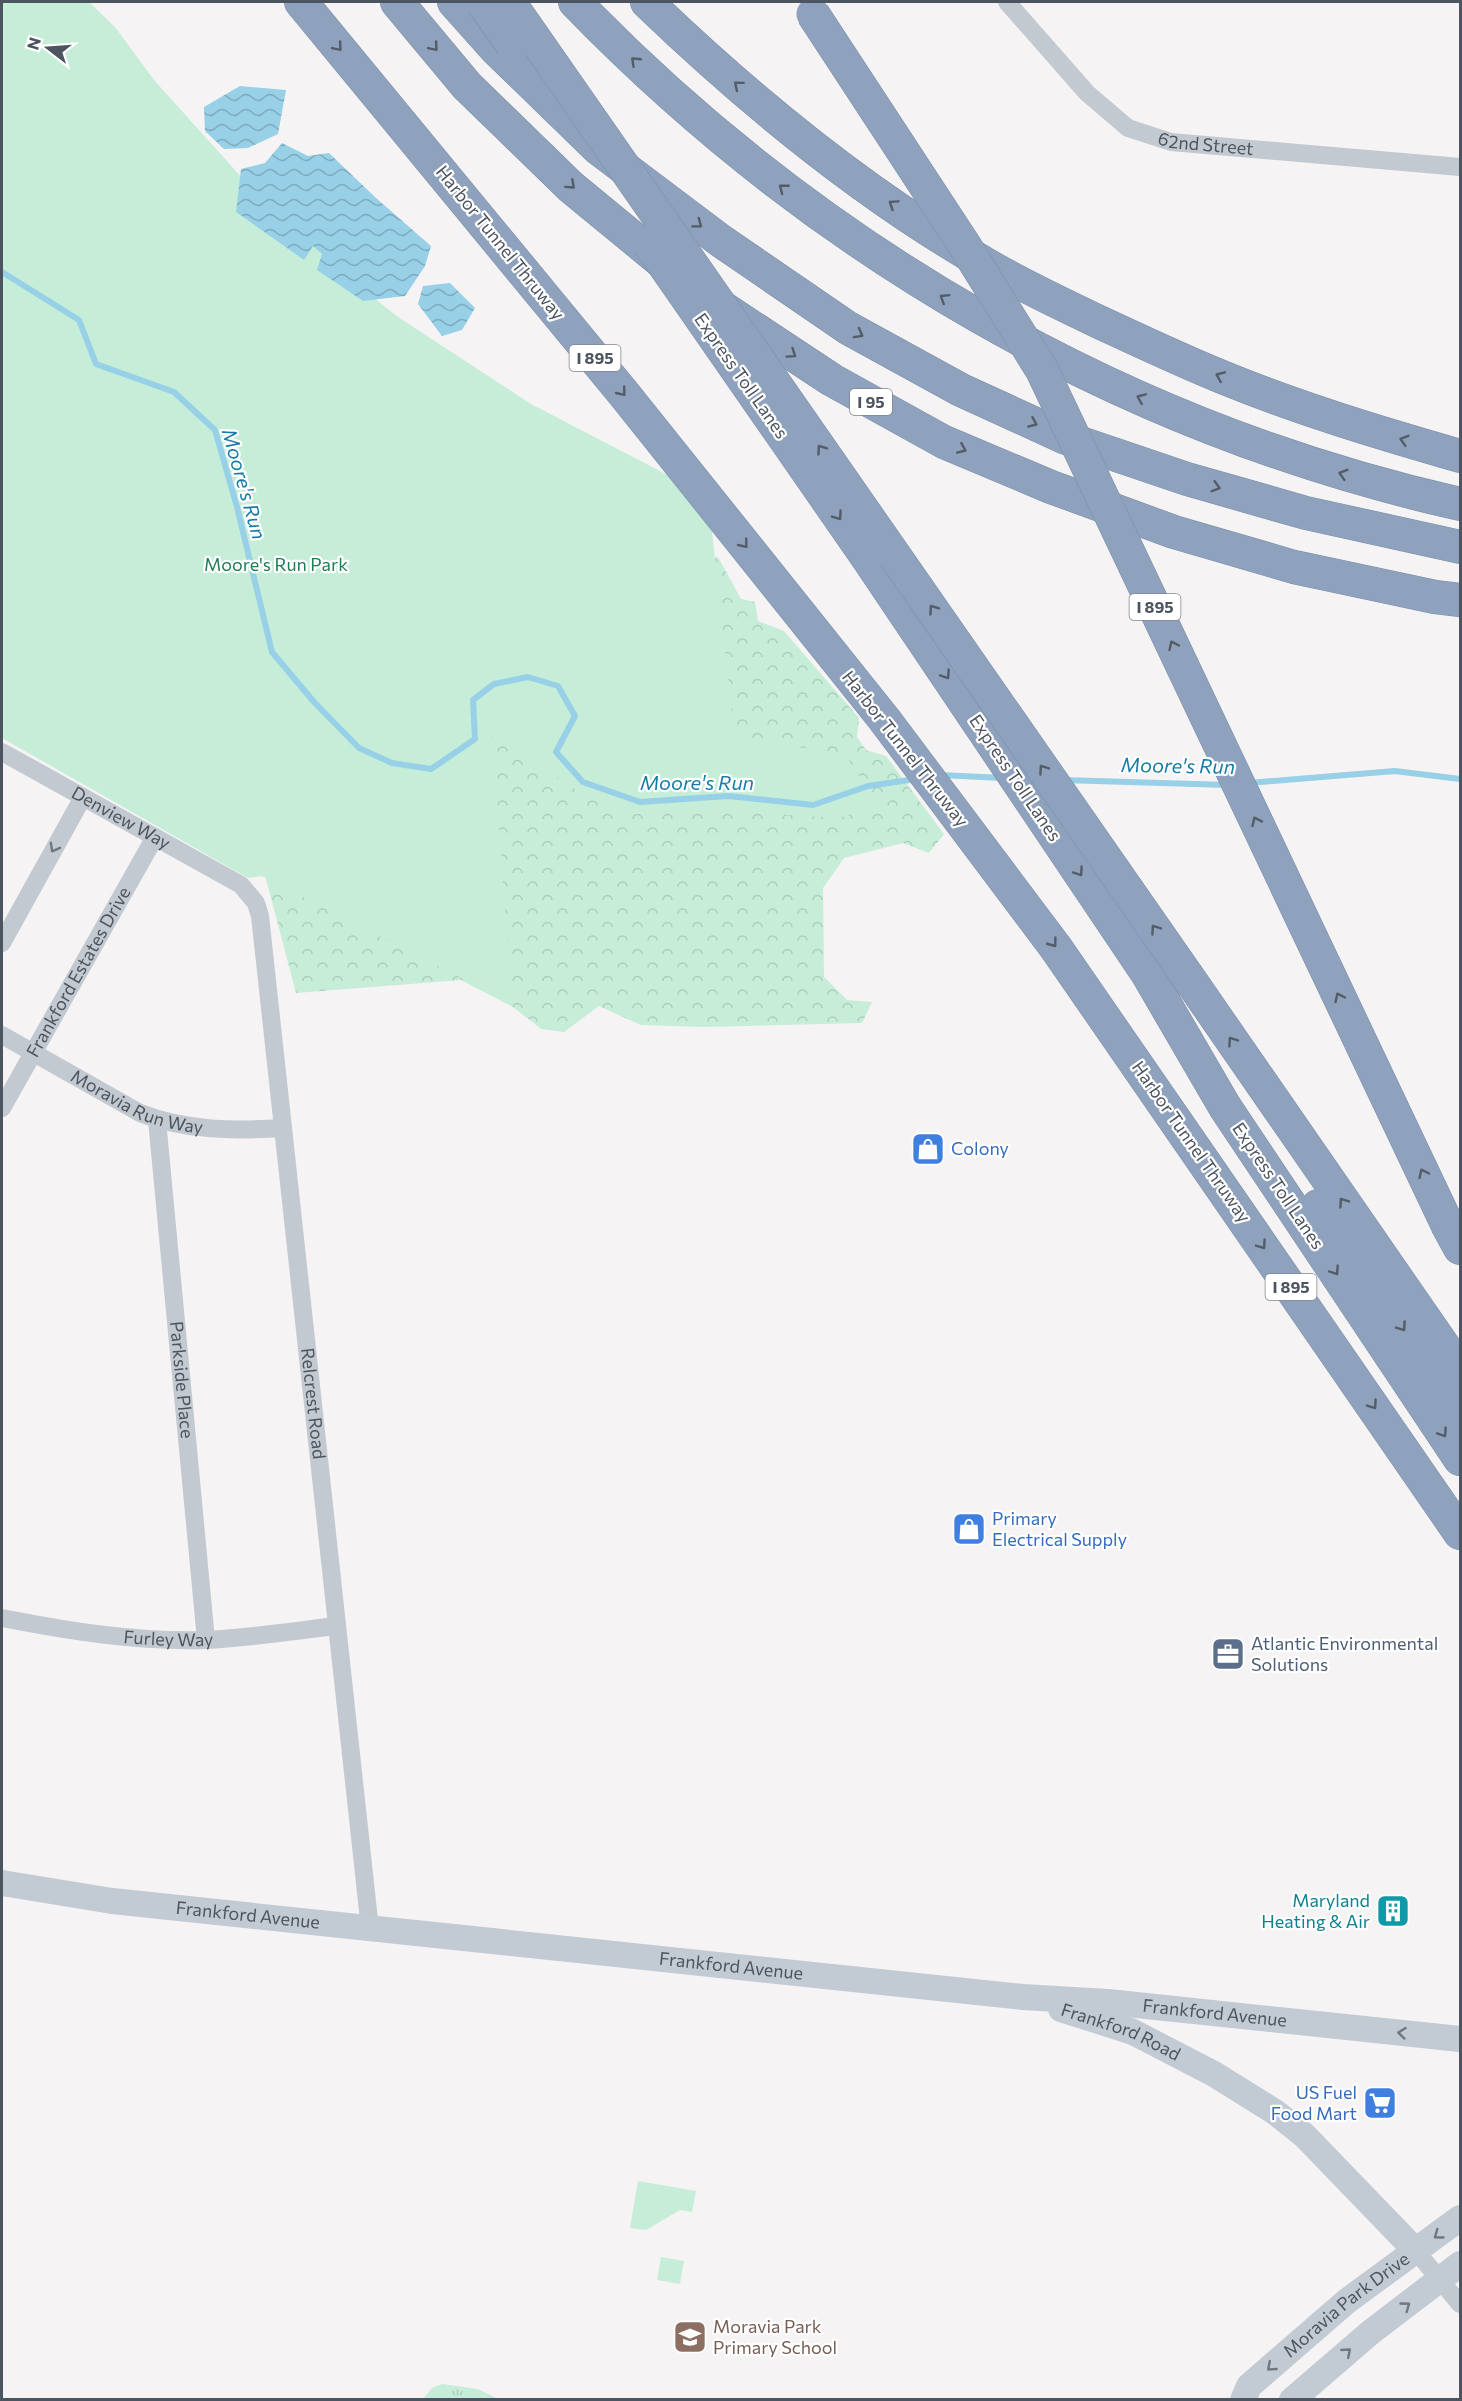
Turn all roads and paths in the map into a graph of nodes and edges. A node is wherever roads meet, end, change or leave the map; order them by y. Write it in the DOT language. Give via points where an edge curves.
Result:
graph roads {
  1 [pos="301,2"];
  2 [pos="397,2"];
  3 [pos="454,2"];
  4 [pos="482,2"];
  5 [pos="509,2"];
  6 [pos="575,2"];
  7 [pos="647,2"];
  8 [pos="1007,2"];
  9 [pos="808,8"];
  10 [pos="1461,166"];
  11 [pos="1461,456"];
  12 [pos="1461,504"];
  13 [pos="1461,547"];
  14 [pos="1461,600"];
  15 [pos="2,752"];
  16 [pos="83,797"];
  17 [pos="155,837"];
  18 [pos="241,885"];
  19 [pos="2,943"];
  20 [pos="1147,973"];
  21 [pos="2,1035"];
  22 [pos="34,1053"];
  23 [pos="2,1108"];
  24 [pos="157,1120"];
  25 [pos="284,1128"];
  26 [pos="1454,1237"];
  27 [pos="1461,1370"];
  28 [pos="1461,1411"];
  29 [pos="1461,1459"];
  30 [pos="1461,1533"];
  31 [pos="2,1618"];
  32 [pos="337,1626"];
  33 [pos="206,1640"];
  34 [pos="2,1883"];
  35 [pos="370,1929"];
  36 [pos="1023,1997"];
  37 [pos="1158,2008"];
  38 [pos="1461,2038"];
  39 [pos="1214,2073"];
  40 [pos="1461,2218"];
  41 [pos="1416,2252"];
  42 [pos="1461,2264"];
  43 [pos="1441,2281"];
  44 [pos="1461,2304"];
  45 [pos="1243,2400"];
  46 [pos="1292,2400"];
  1 -- 30 [label="highway, Harbor Tunnel Thruway / I 895, one-way" via="632,403 884,719 1070,966"];
  2 -- 14 [label="highway, I 95, one-way" via="467,86 571,187 695,289 832,380 944,442 1174,532 1294,567"];
  3 -- 13 [label="highway, one-way" via="495,48 599,149 721,241 848,328 961,390 1065,438 1187,479 1306,513"];
  4 -- 20 [label="highway, Express Toll Lanes / I 895, one-way, bridge" via="867,557"];
  27 -- 5 [label="highway, Express Toll Lanes, one-way, bridge"];
  12 -- 6 [label="highway, one-way" via="1353,477 1214,429 1083,373 957,306 847,234 760,170 657,81"];
  11 -- 7 [label="highway, one-way" via="1328,417 1223,378 1036,292 987,265 822,154"];
  8 -- 10 [label="street, 62nd Street" via="1087,93 1128,128 1171,142"];
  26 -- 9 [label="highway, I 895, one-way, bridge" via="1042,370"];
  15 -- 16 [label="street, Denview Way"];
  16 -- 17 [label="street, Denview Way"];
  16 -- 19 [label="street, one-way"];
  17 -- 18 [label="street, Denview Way"];
  17 -- 22 [label="street, Frankford Estates Drive"];
  18 -- 25 [label="street, Relcrest Road" via="261,916"];
  20 -- 28 [label="highway, one-way" via="1241,1096"];
  20 -- 29 [label="highway, Express Toll Lanes / I 895, one-way" via="1225,1107"];
  21 -- 22 [label="street, Moravia Run Way"];
  22 -- 23 [label="street, Frankford Estates Drive"];
  22 -- 24 [label="street, Moravia Run Way"];
  24 -- 25 [label="street, Moravia Run Way" via="217,1129"];
  24 -- 33 [label="street, Parkside Place"];
  25 -- 32 [label="street, Relcrest Road"];
  31 -- 33 [label="street, Furley Way" via="116,1637"];
  32 -- 33 [label="street, Furley Way"];
  32 -- 35 [label="street, Relcrest Road"];
  34 -- 35 [label="street, Frankford Avenue" via="112,1901"];
  35 -- 36 [label="street, Frankford Avenue"];
  36 -- 37 [label="street, Frankford Avenue"];
  36 -- 39 [label="street, Frankford Road" via="1133,2032"];
  38 -- 37 [label="street, Frankford Avenue, one-way"];
  37 -- 39 [label="street, Frankford Road" via="1173,2032"];
  39 -- 41 [label="street, Frankford Road" via="1304,2135"];
  40 -- 41 [label="street, Moravia Park Drive, one-way"];
  41 -- 43 [label="street"];
  41 -- 45 [label="street, Moravia Park Drive, one-way" via="1347,2301 1301,2340 1249,2386"];
  42 -- 43 [label="street, Moravia Park Drive"];
  43 -- 44 [label="street"];
  46 -- 43 [label="street, Moravia Park Drive, one-way" via="1371,2331"];
}
